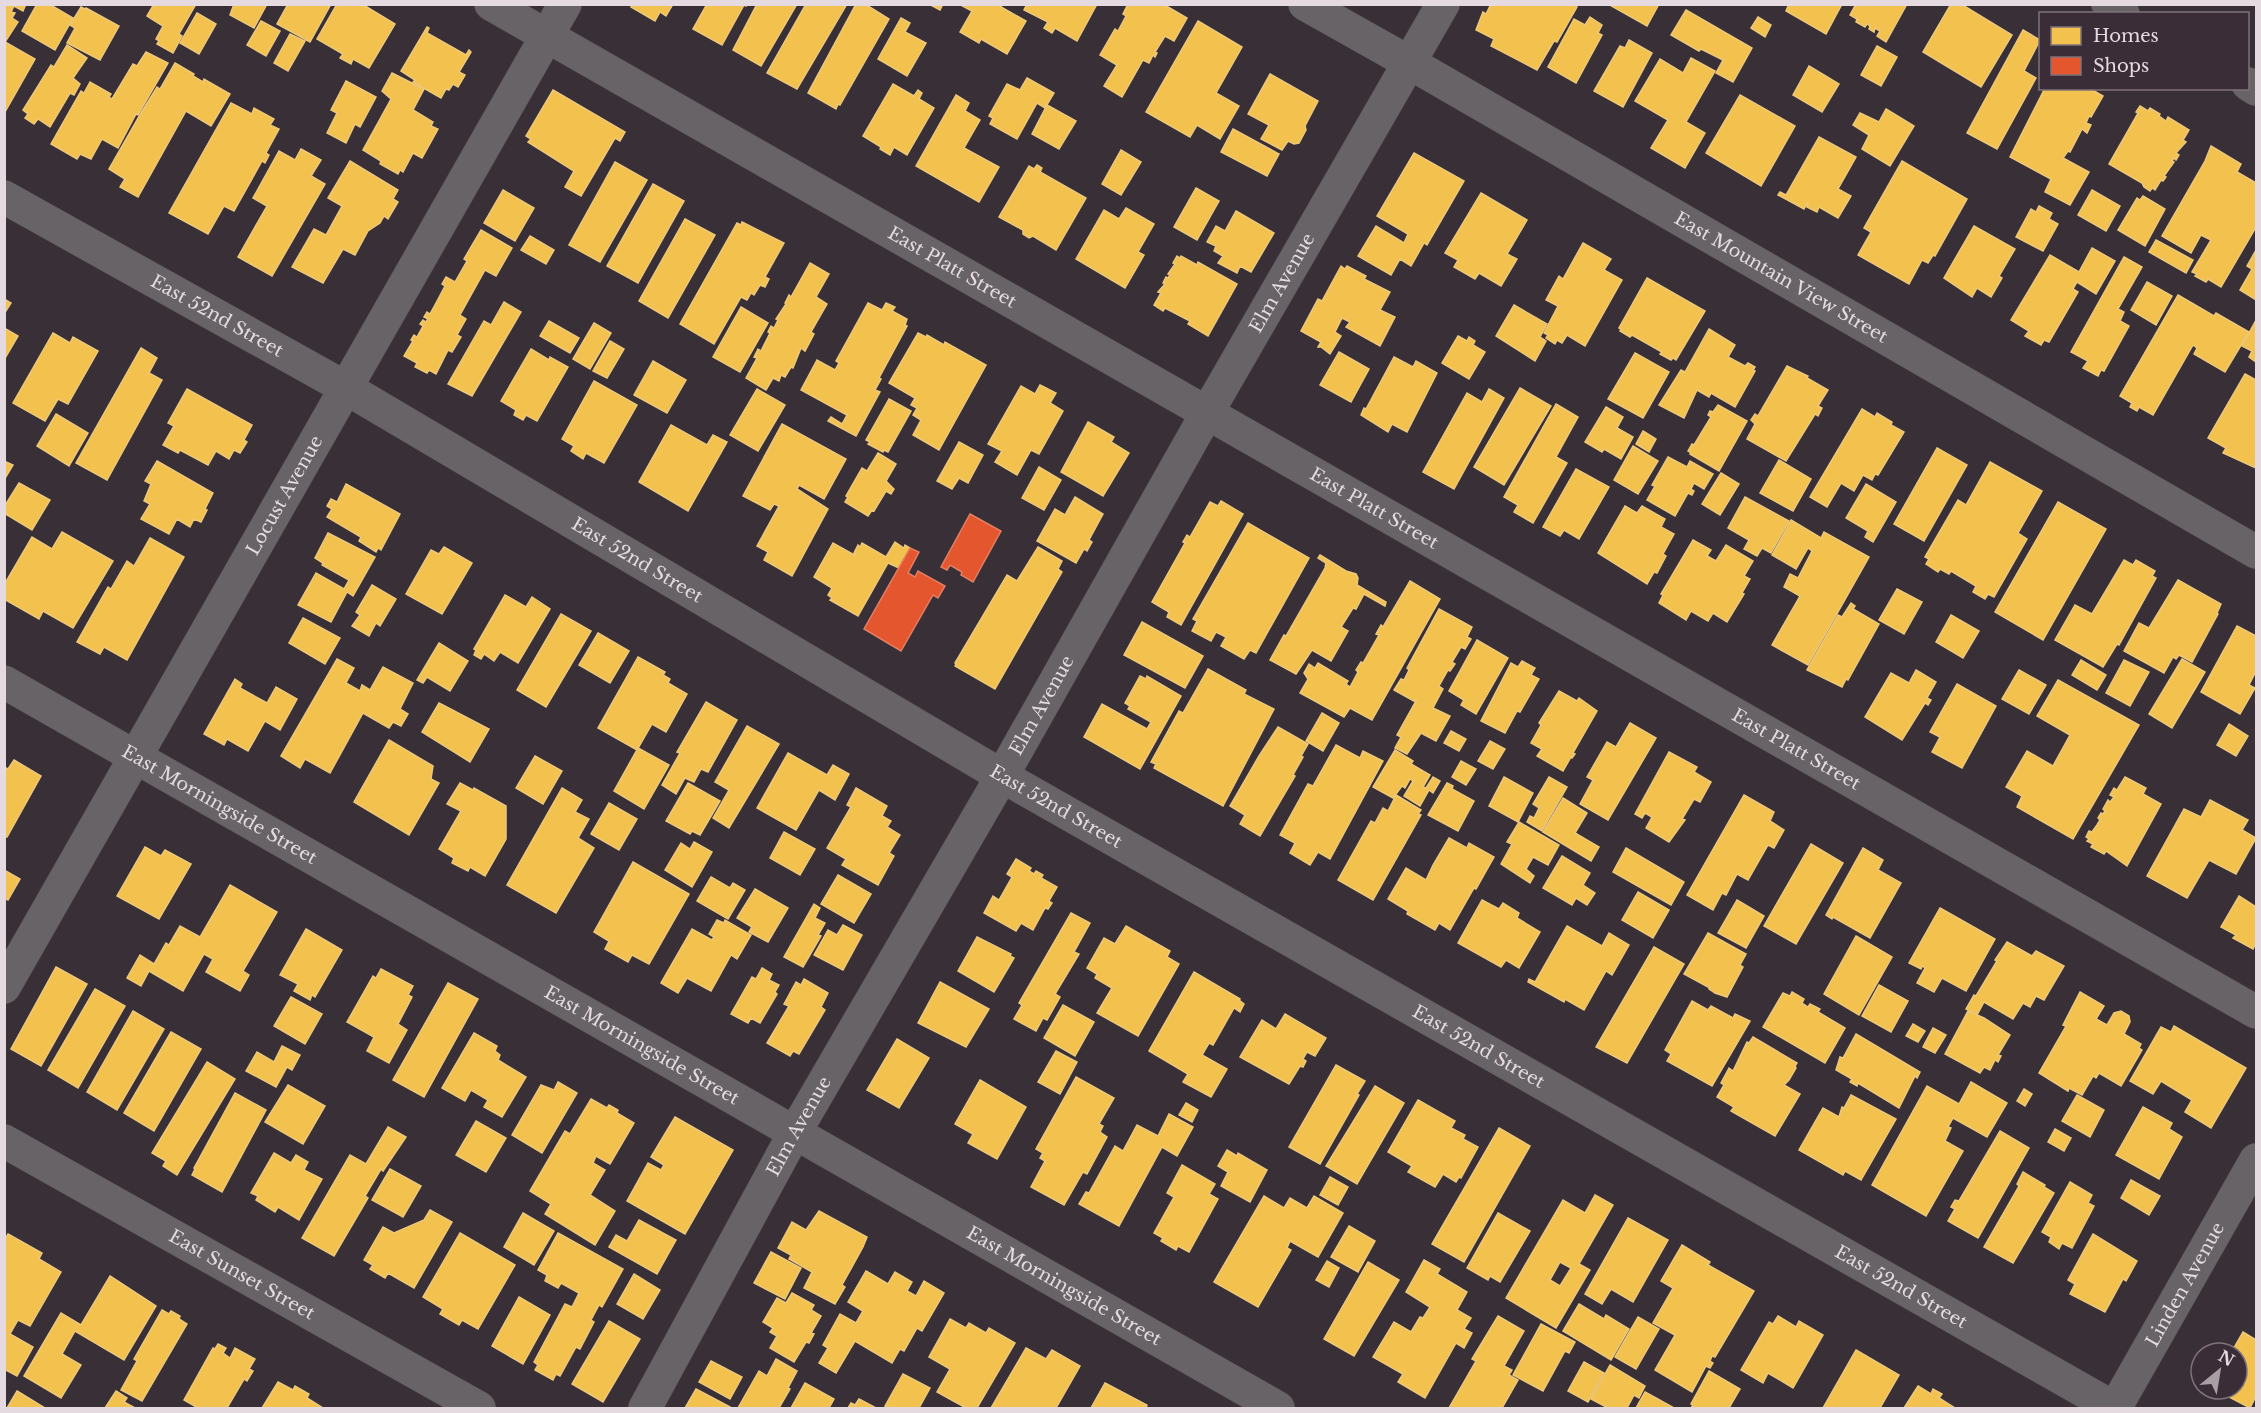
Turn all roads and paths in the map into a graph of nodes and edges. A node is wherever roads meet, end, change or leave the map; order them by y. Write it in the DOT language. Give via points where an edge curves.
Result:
graph roads {
  1 [pos="491,4"];
  2 [pos="565,4"];
  3 [pos="1305,4"];
  4 [pos="1443,4"];
  5 [pos="547,36"];
  6 [pos="1410,63"];
  7 [pos="4,197"];
  8 [pos="346,388"];
  9 [pos="1207,413"];
  10 [pos="2256,552"];
  11 [pos="4,681"];
  12 [pos="136,757"];
  13 [pos="1002,776"];
  14 [pos="4,987"];
  15 [pos="2256,1012"];
  16 [pos="795,1132"];
  17 [pos="4,1141"];
  18 [pos="2256,1160"];
  19 [pos="478,1408"];
  20 [pos="645,1408"];
  21 [pos="1278,1408"];
  22 [pos="2114,1408"];
  1 -- 5 [label="street, East Platt Street"];
  2 -- 5 [label="street, Locust Avenue"];
  3 -- 6 [label="street, East Mountain View Street"];
  4 -- 6 [label="street, Elm Avenue"];
  5 -- 8 [label="street, Locust Avenue"];
  5 -- 9 [label="street, East Platt Street"];
  6 -- 9 [label="street, Elm Avenue"];
  6 -- 10 [label="street, East Mountain View Street"];
  7 -- 8 [label="street, East 52nd Street"];
  8 -- 12 [label="street, Locust Avenue"];
  8 -- 13 [label="street, East 52nd Street"];
  9 -- 13 [label="street, Elm Avenue"];
  9 -- 15 [label="street, East Platt Street"];
  11 -- 12 [label="street, East Morningside Street"];
  12 -- 14 [label="street, Locust Avenue"];
  12 -- 16 [label="street, East Morningside Street"];
  13 -- 16 [label="street, Elm Avenue"];
  13 -- 22 [label="street, East 52nd Street"];
  16 -- 20 [label="street, Elm Avenue"];
  16 -- 21 [label="street, East Morningside Street"];
  17 -- 19 [label="street, East Sunset Street"];
  18 -- 22 [label="street, Linden Avenue"];
}
